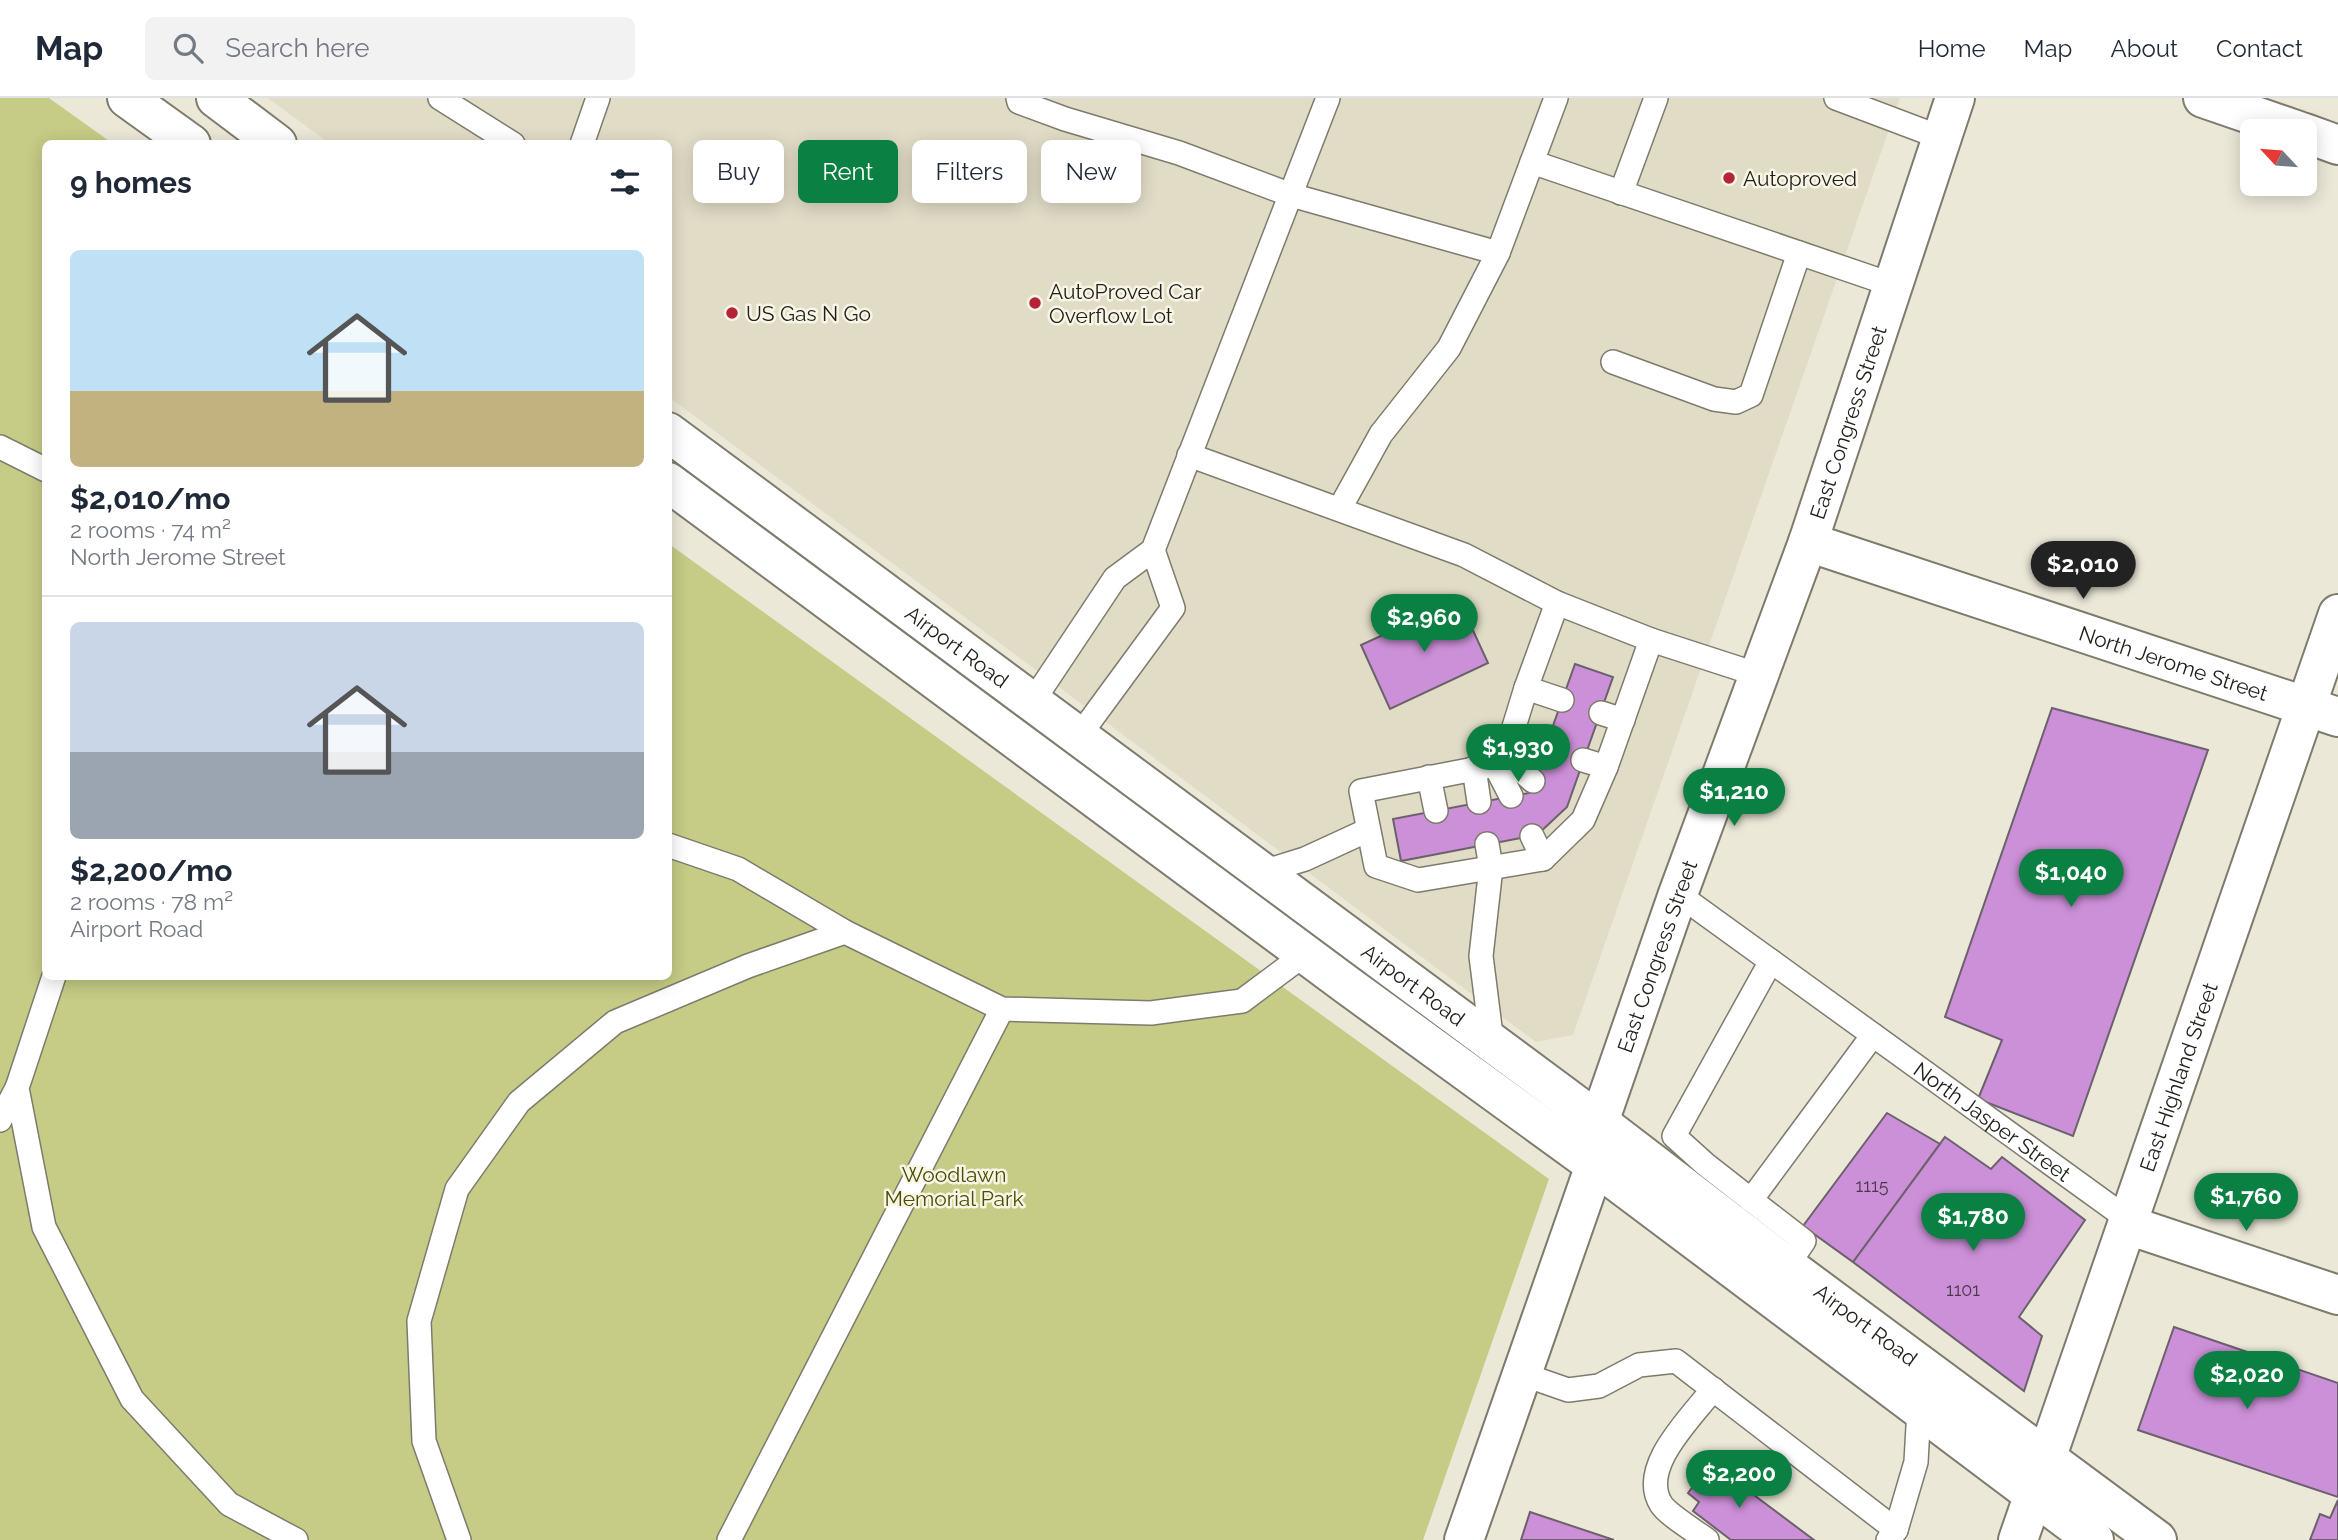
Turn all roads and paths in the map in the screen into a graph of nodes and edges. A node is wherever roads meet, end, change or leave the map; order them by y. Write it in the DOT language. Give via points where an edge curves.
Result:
graph roads {
  1 [pos="127,98"];
  2 [pos="216,98"];
  3 [pos="439,98"];
  4 [pos="598,98"];
  5 [pos="1018,98"];
  6 [pos="1328,98"];
  7 [pos="1556,98"];
  8 [pos="1656,98"];
  9 [pos="1836,98"];
  10 [pos="1955,98"];
  11 [pos="2203,98"];
  12 [pos="2263,119"];
  13 [pos="2317,137"];
  14 [pos="1942,138"];
  15 [pos="185,140"];
  16 [pos="272,140"];
  17 [pos="507,140"];
  18 [pos="583,140"];
  19 [pos="2338,145"];
  20 [pos="1532,162"];
  21 [pos="1621,193"];
  22 [pos="1290,194"];
  23 [pos="1498,253"];
  24 [pos="1800,253"];
  25 [pos="1893,285"];
  26 [pos="1613,362"];
  27 [pos="672,435"];
  28 [pos="0,447"];
  29 [pos="1189,455"];
  30 [pos="42,468"];
  31 [pos="672,485"];
  32 [pos="1340,508"];
  33 [pos="1808,542"];
  34 [pos="1153,550"];
  35 [pos="1557,603"];
  36 [pos="2338,614"];
  37 [pos="1651,640"];
  38 [pos="1759,675"];
  39 [pos="1526,688"];
  40 [pos="1562,700"];
  41 [pos="1033,701"];
  42 [pos="2322,712"];
  43 [pos="1079,736"];
  44 [pos="1545,747"];
  45 [pos="1496,756"];
  46 [pos="1584,760"];
  47 [pos="1606,767"];
  48 [pos="1429,778"];
  49 [pos="1533,781"];
  50 [pos="1511,796"];
  51 [pos="1479,803"];
  52 [pos="1436,811"];
  53 [pos="1368,830"];
  54 [pos="1532,836"];
  55 [pos="1487,844"];
  56 [pos="672,846"];
  57 [pos="1543,859"];
  58 [pos="1491,867"];
  59 [pos="1263,872"];
  60 [pos="1678,894"];
  61 [pos="845,932"];
  62 [pos="1305,954"];
  63 [pos="1771,961"];
  64 [pos="53,980"];
  65 [pos="1002,1009"];
  66 [pos="1873,1035"];
  67 [pos="1492,1043"];
  68 [pos="17,1088"];
  69 [pos="0,1120"];
  70 [pos="1598,1122"];
  71 [pos="1595,1165"];
  72 [pos="1696,1177"];
  73 [pos="1751,1199"];
  74 [pos="2129,1220"];
  75 [pos="1787,1266"];
  76 [pos="2338,1294"];
  77 [pos="1522,1374"];
  78 [pos="1713,1389"];
  79 [pos="1919,1409"];
  80 [pos="2047,1457"];
  81 [pos="2033,1494"];
  82 [pos="1892,1535"];
  83 [pos="296,1540"];
  84 [pos="459,1540"];
  85 [pos="729,1540"];
  86 [pos="1464,1540"];
  87 [pos="1707,1540"];
  88 [pos="2018,1540"];
  89 [pos="2094,1540"];
  90 [pos="2157,1540"];
  1 -- 15 [label="main road"];
  2 -- 16 [label="main road"];
  3 -- 17 [label="lane"];
  4 -- 18 [label="lane"];
  5 -- 22 [label="lane" via="1065,120 1179,153"];
  6 -- 22 [label="lane"];
  7 -- 20 [label="lane"];
  8 -- 21 [label="lane"];
  9 -- 14 [label="lane"];
  10 -- 14 [label="main road, East Congress Street"];
  11 -- 12 [label="main road"];
  13 -- 19 [label="main road"];
  14 -- 25 [label="main road, East Congress Street"];
  20 -- 21 [label="lane"];
  20 -- 23 [label="lane"];
  21 -- 24 [label="lane"];
  22 -- 23 [label="lane"];
  22 -- 29 [label="lane"];
  23 -- 32 [label="lane" via="1449,348 1381,434"];
  24 -- 25 [label="lane"];
  24 -- 26 [label="lane" via="1751,395 1736,402 1714,398"];
  25 -- 33 [label="main road, East Congress Street"];
  27 -- 41 [label="main road, Airport Road"];
  28 -- 30 [label="lane"];
  29 -- 32 [label="lane"];
  29 -- 34 [label="lane"];
  31 -- 62 [label="main road, Airport Road"];
  32 -- 35 [label="lane" via="1464,555"];
  33 -- 38 [label="main road, East Congress Street"];
  33 -- 42 [label="main road, North Jerome Street"];
  34 -- 41 [label="lane" via="1115,578"];
  34 -- 43 [label="lane" via="1174,607"];
  35 -- 37 [label="lane"];
  35 -- 39 [label="lane"];
  36 -- 42 [label="main road, East Highland Street"];
  37 -- 38 [label="lane"];
  37 -- 47 [label="lane" via="1612,716"];
  38 -- 60 [label="main road, East Congress Street"];
  39 -- 40 [label="lane"];
  39 -- 45 [label="lane"];
  41 -- 43 [label="main road, Airport Road"];
  42 -- 74 [label="main road, East Highland Street"];
  43 -- 59 [label="main road, Airport Road"];
  44 -- 45 [label="lane"];
  45 -- 48 [label="lane"];
  45 -- 49 [label="lane"];
  45 -- 50 [label="lane"];
  45 -- 51 [label="lane"];
  46 -- 47 [label="lane"];
  47 -- 57 [label="lane"];
  48 -- 52 [label="lane"];
  48 -- 53 [label="lane" via="1361,791"];
  53 -- 58 [label="lane" via="1376,866 1418,880 1446,864"];
  53 -- 59 [label="lane" via="1305,859"];
  54 -- 57 [label="lane"];
  55 -- 58 [label="lane"];
  56 -- 61 [label="lane" via="738,869"];
  57 -- 58 [label="lane"];
  58 -- 67 [label="lane" via="1481,956"];
  59 -- 67 [label="main road, Airport Road"];
  60 -- 63 [label="lane, North Jasper Street"];
  60 -- 70 [label="main road, East Congress Street"];
  61 -- 65 [label="lane"];
  61 -- 84 [label="lane" via="748,966 615,1023 519,1102 457,1189 419,1321 424,1441"];
  62 -- 65 [label="lane" via="1242,1002 1151,1013"];
  62 -- 71 [label="main road, Airport Road"];
  63 -- 66 [label="lane, North Jasper Street"];
  63 -- 72 [label="lane" via="1674,1136"];
  64 -- 68 [label="lane"];
  65 -- 85 [label="lane"];
  66 -- 73 [label="lane"];
  66 -- 74 [label="lane, North Jasper Street"];
  67 -- 70 [label="main road, Airport Road"];
  68 -- 69 [label="lane"];
  68 -- 83 [label="lane" via="44,1227 132,1399 229,1504"];
  70 -- 71 [label="main road, East Congress Street"];
  70 -- 72 [label="main road, Airport Road"];
  71 -- 77 [label="main road, East Congress Street"];
  71 -- 79 [label="main road, Airport Road"];
  72 -- 73 [label="lane"];
  72 -- 75 [label="main road, Airport Road"];
  73 -- 75 [label="lane" via="1804,1241"];
  74 -- 76 [label="main road, North Jasper Street" via="2143,1230"];
  74 -- 80 [label="main road, East Highland Street"];
  75 -- 80 [label="main road, Airport Road"];
  77 -- 78 [label="lane" via="1568,1390 1600,1386 1640,1365 1676,1361"];
  77 -- 86 [label="main road, East Congress Street"];
  78 -- 82 [label="lane"];
  78 -- 87 [label="lane" via="1660,1459 1653,1485 1661,1505"];
  79 -- 81 [label="main road, Airport Road"];
  79 -- 82 [label="lane" via="1916,1462"];
  80 -- 81 [label="main road, East Highland Street"];
  80 -- 90 [label="main road, Airport Road"];
  81 -- 88 [label="main road, East Highland Street"];
  81 -- 89 [label="main road, Airport Road"];
}
